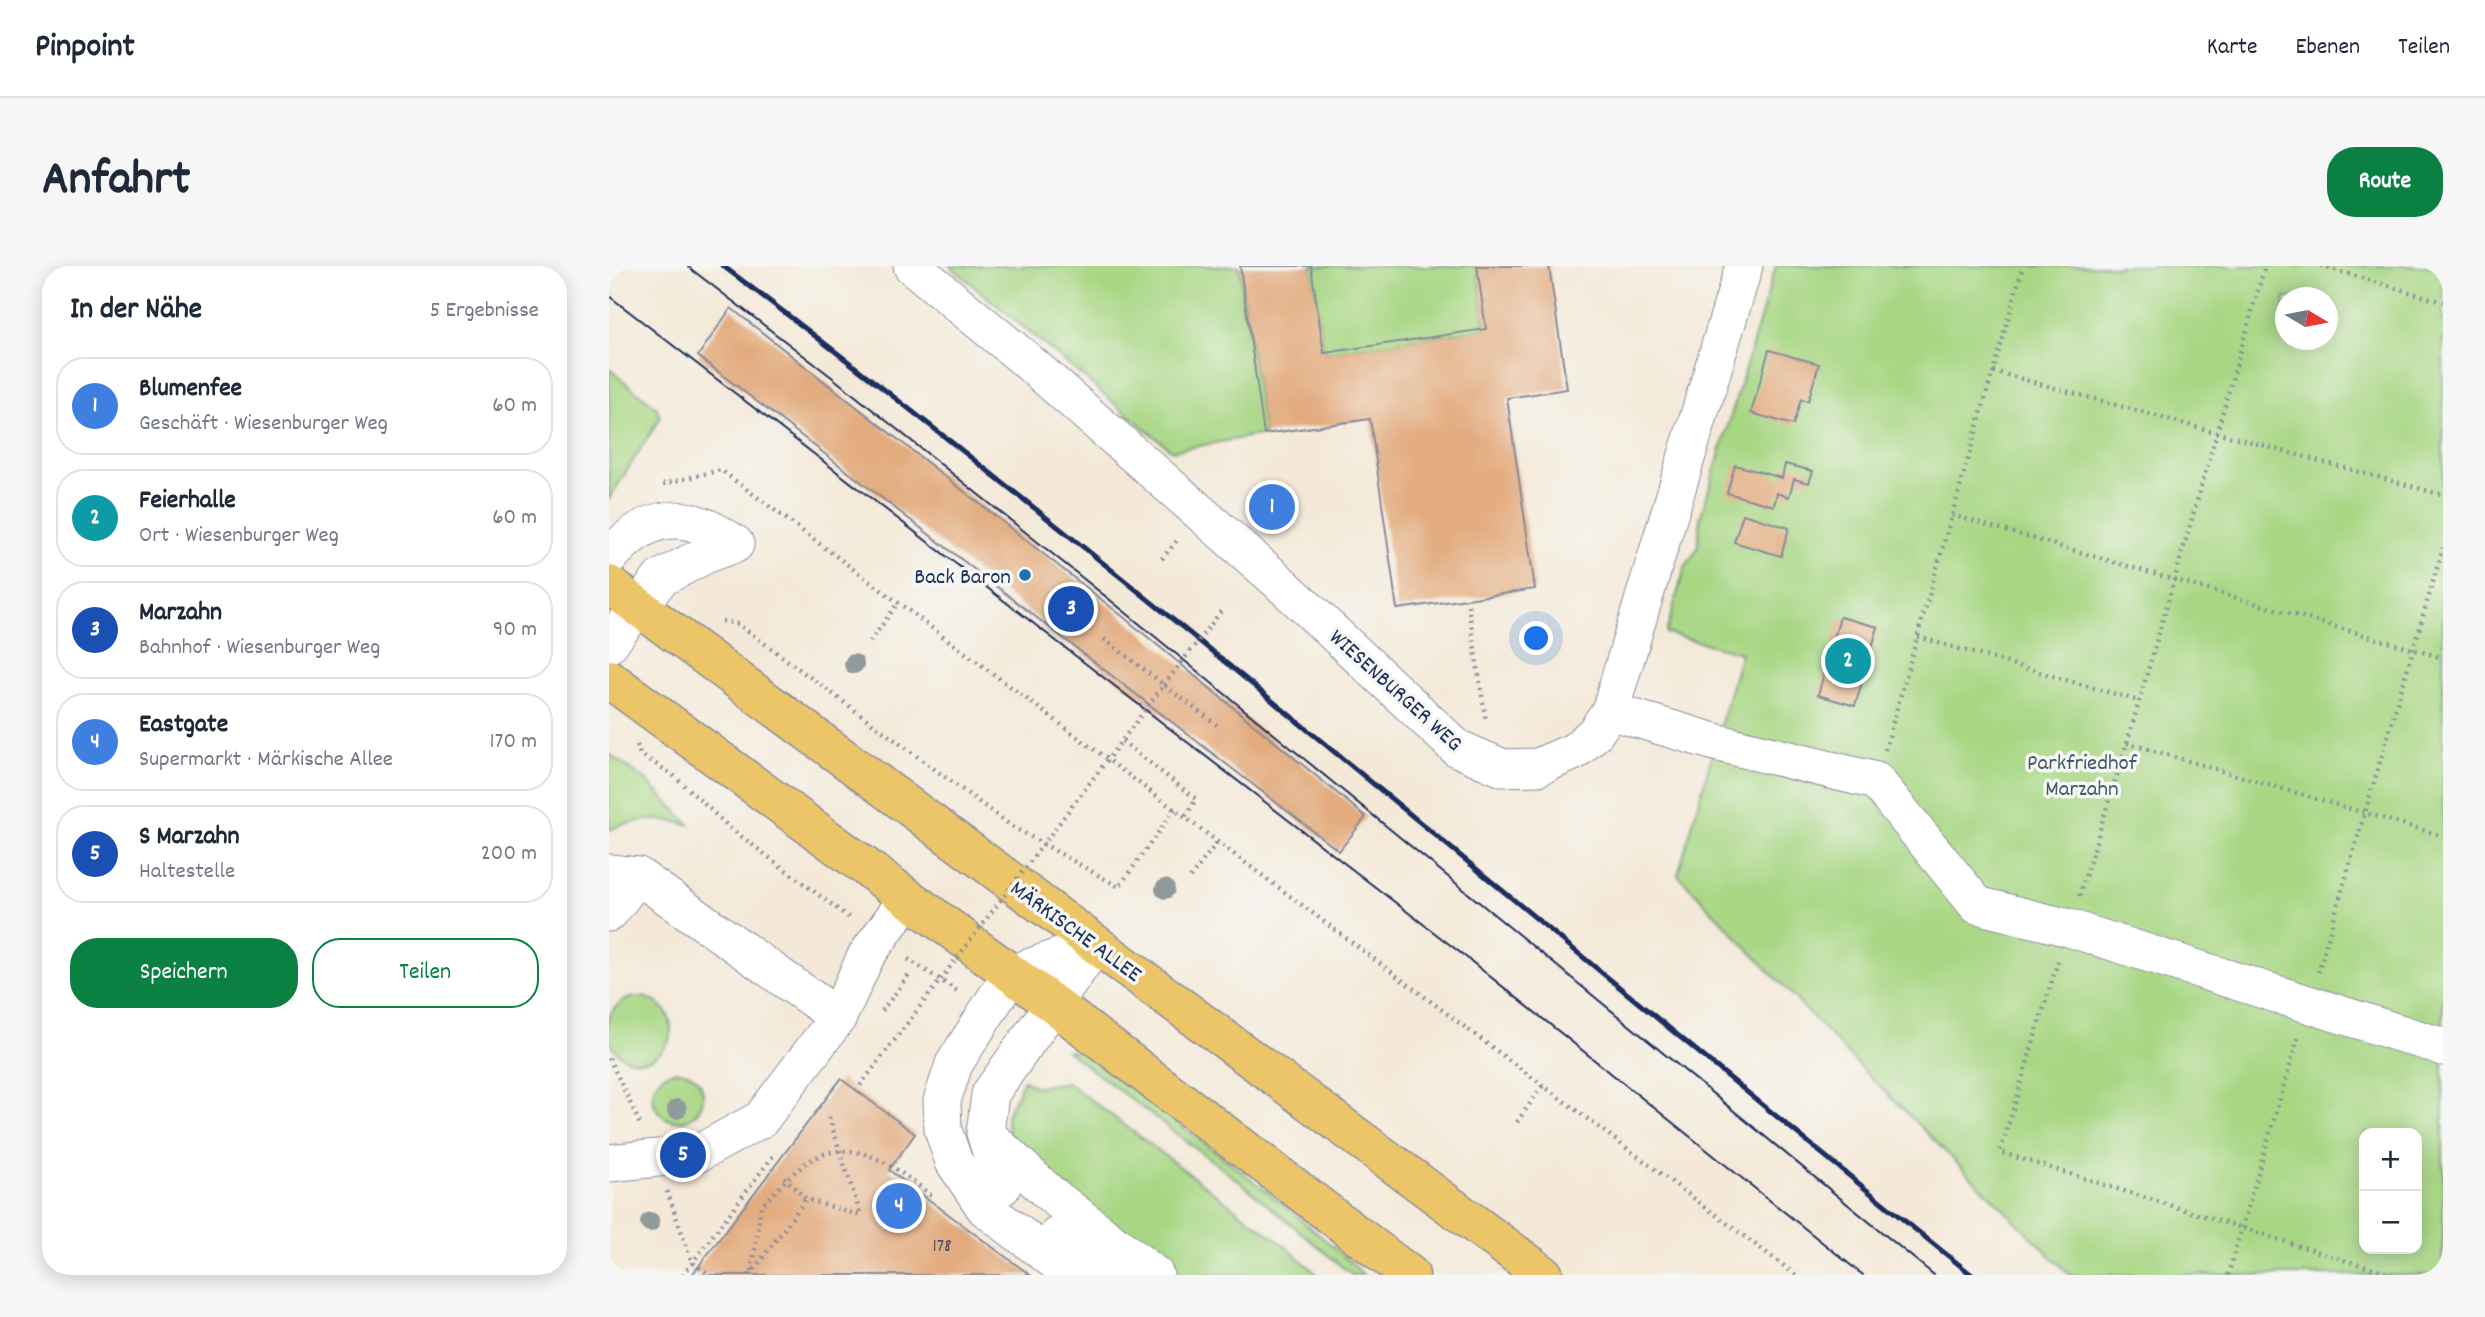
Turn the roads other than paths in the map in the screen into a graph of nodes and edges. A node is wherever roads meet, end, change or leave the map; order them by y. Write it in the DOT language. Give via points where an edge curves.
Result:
graph roads {
  1 [pos="912,266"];
  2 [pos="1744,266"];
  3 [pos="609,558"];
  4 [pos="623,596"];
  5 [pos="609,644"];
  6 [pos="609,680"];
  7 [pos="1610,711"];
  8 [pos="624,874"];
  9 [pos="908,900"];
  10 [pos="609,913"];
  11 [pos="1096,944"];
  12 [pos="1011,974"];
  13 [pos="1053,1004"];
  14 [pos="838,1017"];
  15 [pos="2443,1047"];
  16 [pos="985,1133"];
  17 [pos="954,1162"];
  18 [pos="609,1163"];
  19 [pos="1009,1195"];
  20 [pos="1073,1275"];
  21 [pos="1109,1275"];
  22 [pos="1155,1275"];
  23 [pos="1410,1275"];
  24 [pos="1544,1275"];
  1 -- 7 [label="street, WIESENBURGER WEG" via="1249,556 1457,748 1503,768 1538,767 1575,751"];
  2 -- 7 [label="street, WIESENBURGER WEG"];
  3 -- 4 [label="street" via="635,532 675,518 701,522 735,544"];
  4 -- 5 [label="street"];
  4 -- 11 [label="main road, MÄRKISCHE ALLEE"];
  6 -- 9 [label="main road"];
  7 -- 15 [label="street" via="1876,781 1977,905 2069,928"];
  8 -- 10 [label="street"];
  8 -- 14 [label="street"];
  9 -- 12 [label="main road"];
  9 -- 14 [label="street" via="866,956"];
  11 -- 12 [label="street"];
  11 -- 13 [label="street"];
  11 -- 24 [label="main road, MÄRKISCHE ALLEE"];
  12 -- 13 [label="main road"];
  12 -- 17 [label="street" via="947,1080 943,1130"];
  13 -- 16 [label="street" via="990,1094"];
  13 -- 23 [label="main road"];
  14 -- 18 [label="street" via="761,1119 697,1154"];
  16 -- 19 [label="street"];
  16 -- 22 [label="street" via="1049,1193"];
  17 -- 19 [label="street"];
  17 -- 20 [label="street" via="985,1208"];
  19 -- 21 [label="street"];
}
